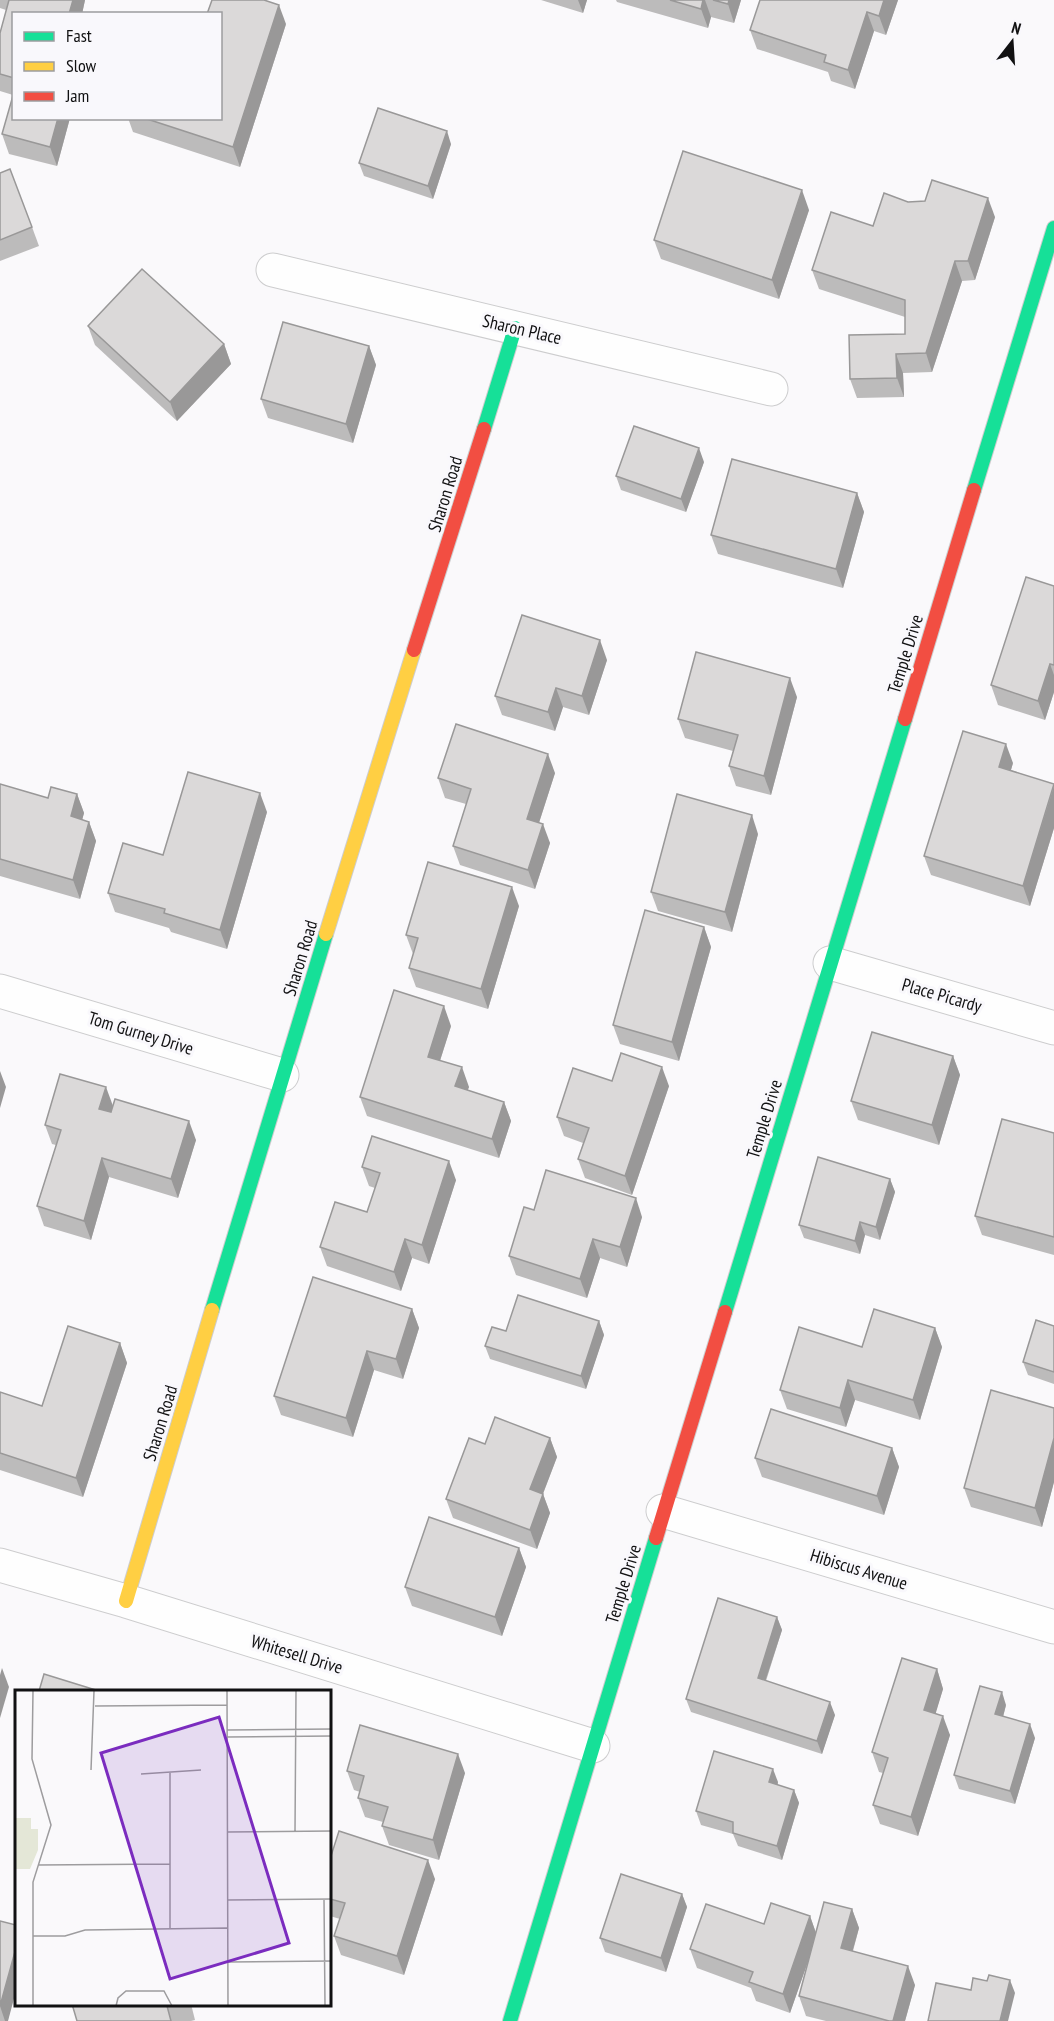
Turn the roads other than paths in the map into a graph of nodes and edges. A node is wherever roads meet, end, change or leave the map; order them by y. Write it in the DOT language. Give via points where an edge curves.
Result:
graph roads {
  1 [pos="1054,228"];
  2 [pos="273,270"];
  3 [pos="515,328"];
  4 [pos="771,389"];
  5 [pos="830,963"];
  6 [pos="0,991"];
  7 [pos="1054,1028"];
  8 [pos="282,1075"];
  9 [pos="663,1511"];
  10 [pos="0,1565"];
  11 [pos="126,1601"];
  12 [pos="1054,1628"];
  13 [pos="593,1746"];
  14 [pos="512,2020"];
  1 -- 5 [label="street, Temple Drive"];
  2 -- 3 [label="street, Sharon Place"];
  3 -- 4 [label="street, Sharon Place"];
  3 -- 8 [label="street, Sharon Road"];
  5 -- 7 [label="street, Place Picardy"];
  5 -- 9 [label="street, Temple Drive"];
  6 -- 8 [label="street, Tom Gurney Drive"];
  8 -- 11 [label="street, Sharon Road"];
  9 -- 12 [label="street, Hibiscus Avenue"];
  9 -- 13 [label="street, Temple Drive"];
  10 -- 11 [label="street, Whitesell Drive"];
  11 -- 13 [label="street, Whitesell Drive"];
  13 -- 14 [label="street, Temple Drive"];
}
